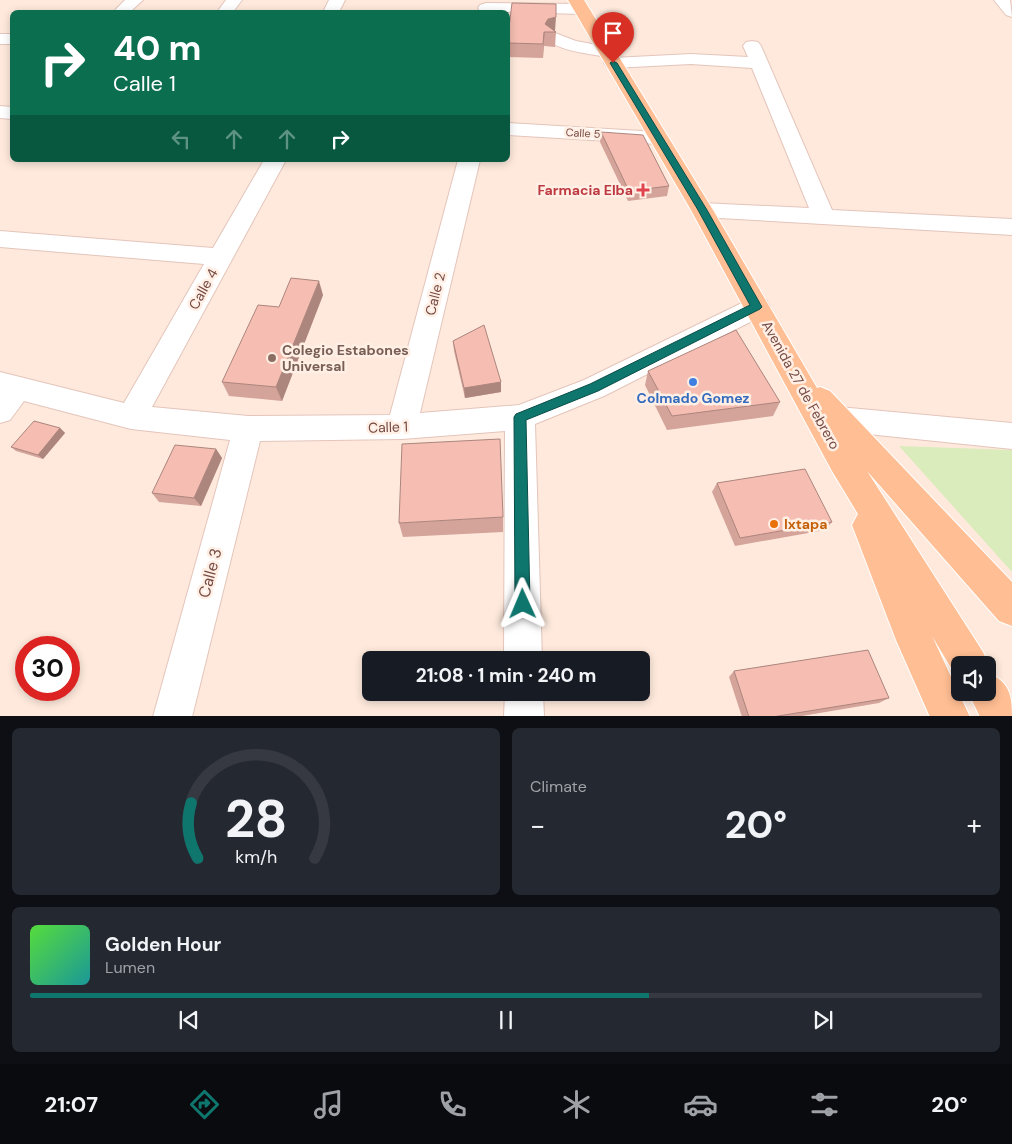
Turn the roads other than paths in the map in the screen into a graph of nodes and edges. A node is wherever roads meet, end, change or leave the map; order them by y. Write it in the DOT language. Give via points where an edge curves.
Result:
graph roads {
  1 [pos="135,0"];
  2 [pos="1002,0"];
  3 [pos="578,5"];
  4 [pos="485,7"];
  5 [pos="123,10"];
  6 [pos="1012,12"];
  7 [pos="555,38"];
  8 [pos="610,58"];
  9 [pos="510,130"];
  10 [pos="658,138"];
  11 [pos="274,162"];
  12 [pos="468,162"];
  13 [pos="702,210"];
  14 [pos="822,215"];
  15 [pos="1012,227"];
  16 [pos="0,239"];
  17 [pos="220,257"];
  18 [pos="757,307"];
  19 [pos="789,364"];
  20 [pos="9,385"];
  21 [pos="0,411"];
  22 [pos="131,417"];
  23 [pos="520,417"];
  24 [pos="839,419"];
  25 [pos="402,427"];
  26 [pos="248,429"];
  27 [pos="1012,436"];
  28 [pos="843,461"];
  29 [pos="1012,608"];
  30 [pos="524,651"];
  31 [pos="964,656"];
  32 [pos="524,701"];
  33 [pos="993,701"];
  34 [pos="172,716"];
  35 [pos="524,716"];
  36 [pos="951,716"];
  37 [pos="1002,716"];
  1 -- 5 [label="street"];
  2 -- 6 [label="street"];
  3 -- 4 [label="street"];
  3 -- 8 [label="main road, Avenida 27 de Febrero"];
  7 -- 8 [label="street"];
  8 -- 10 [label="main road, Avenida 27 de Febrero"];
  8 -- 14 [label="street" via="691,59 755,55"];
  9 -- 10 [label="street, Calle 5"];
  10 -- 13 [label="main road, Avenida 27 de Febrero"];
  11 -- 17 [label="street, Calle 4"];
  12 -- 25 [label="street, Calle 2"];
  13 -- 14 [label="street"];
  13 -- 18 [label="main road, Avenida 27 de Febrero"];
  14 -- 15 [label="street"];
  16 -- 17 [label="street"];
  17 -- 22 [label="street, Calle 4"];
  18 -- 19 [label="main road, Avenida 27 de Febrero"];
  18 -- 23 [label="street, Calle 1" via="594,388"];
  19 -- 24 [label="main road"];
  19 -- 28 [label="main road, Avenida 27 de Febrero"];
  20 -- 21 [label="street"];
  20 -- 22 [label="street, Calle 1"];
  22 -- 26 [label="street, Calle 1"];
  23 -- 25 [label="street, Calle 1"];
  23 -- 30 [label="street"];
  24 -- 27 [label="street"];
  24 -- 29 [label="main road"];
  25 -- 26 [label="street, Calle 1"];
  26 -- 34 [label="street, Calle 3"];
  28 -- 31 [label="main road, Avenida 27 de Febrero"];
  28 -- 36 [label="main road, Avenida 27 de Febrero" via="914,640"];
  32 -- 35 [label="street"];
  33 -- 37 [label="main road"];
}
